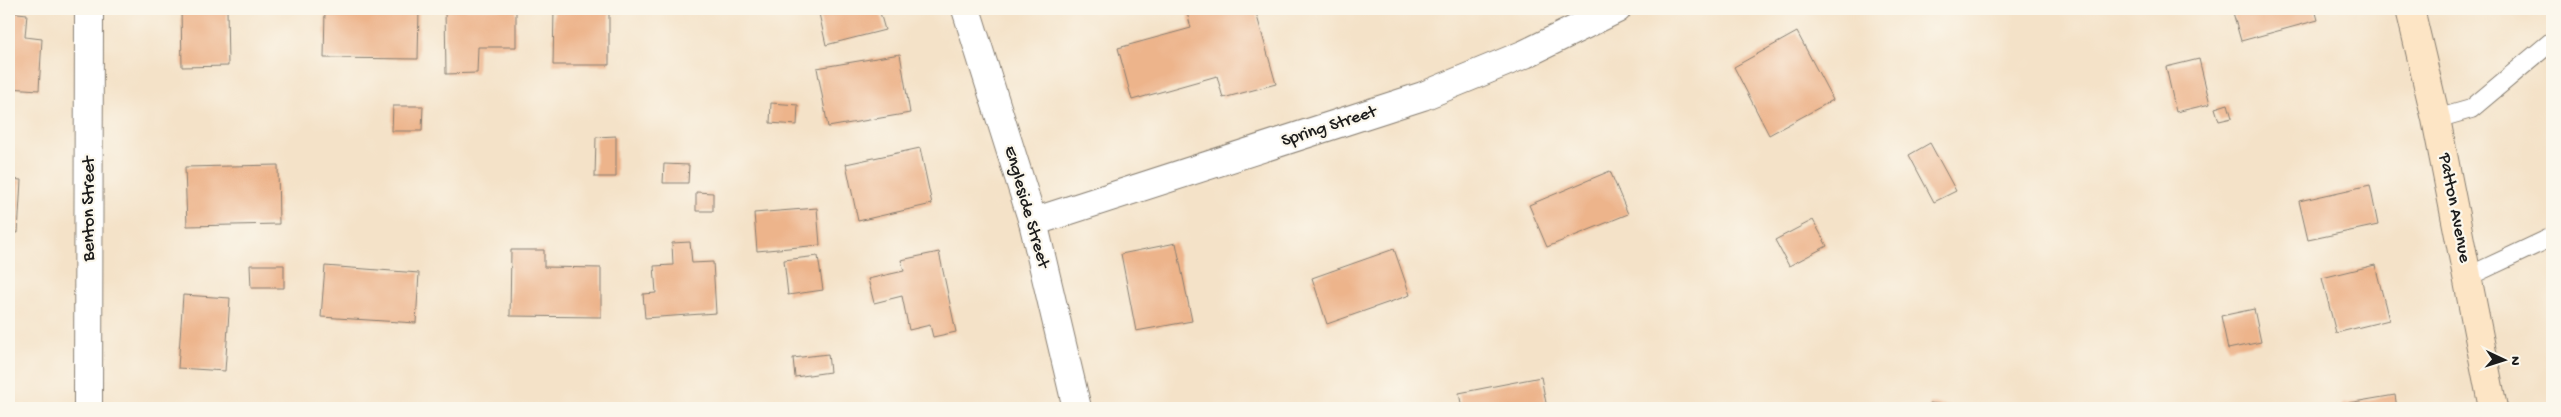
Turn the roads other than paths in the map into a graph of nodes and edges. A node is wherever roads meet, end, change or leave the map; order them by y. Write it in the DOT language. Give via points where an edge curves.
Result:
graph roads {
  1 [pos="89,9"];
  2 [pos="966,9"];
  3 [pos="1617,9"];
  4 [pos="2410,9"];
  5 [pos="2552,41"];
  6 [pos="2436,119"];
  7 [pos="1033,222"];
  8 [pos="2552,237"];
  9 [pos="2467,277"];
  10 [pos="88,408"];
  11 [pos="1077,408"];
  12 [pos="2493,408"];
  1 -- 10 [label="street, Benton Street"];
  2 -- 7 [label="street, Engleside Street"];
  3 -- 7 [label="street, Spring Street" via="1525,54 1424,96"];
  4 -- 6 [label="street, Patton Avenue"];
  5 -- 6 [label="lane" via="2471,110"];
  6 -- 9 [label="street, Patton Avenue"];
  7 -- 11 [label="street, Engleside Street"];
  8 -- 9 [label="lane"];
  9 -- 12 [label="street, Patton Avenue"];
}
